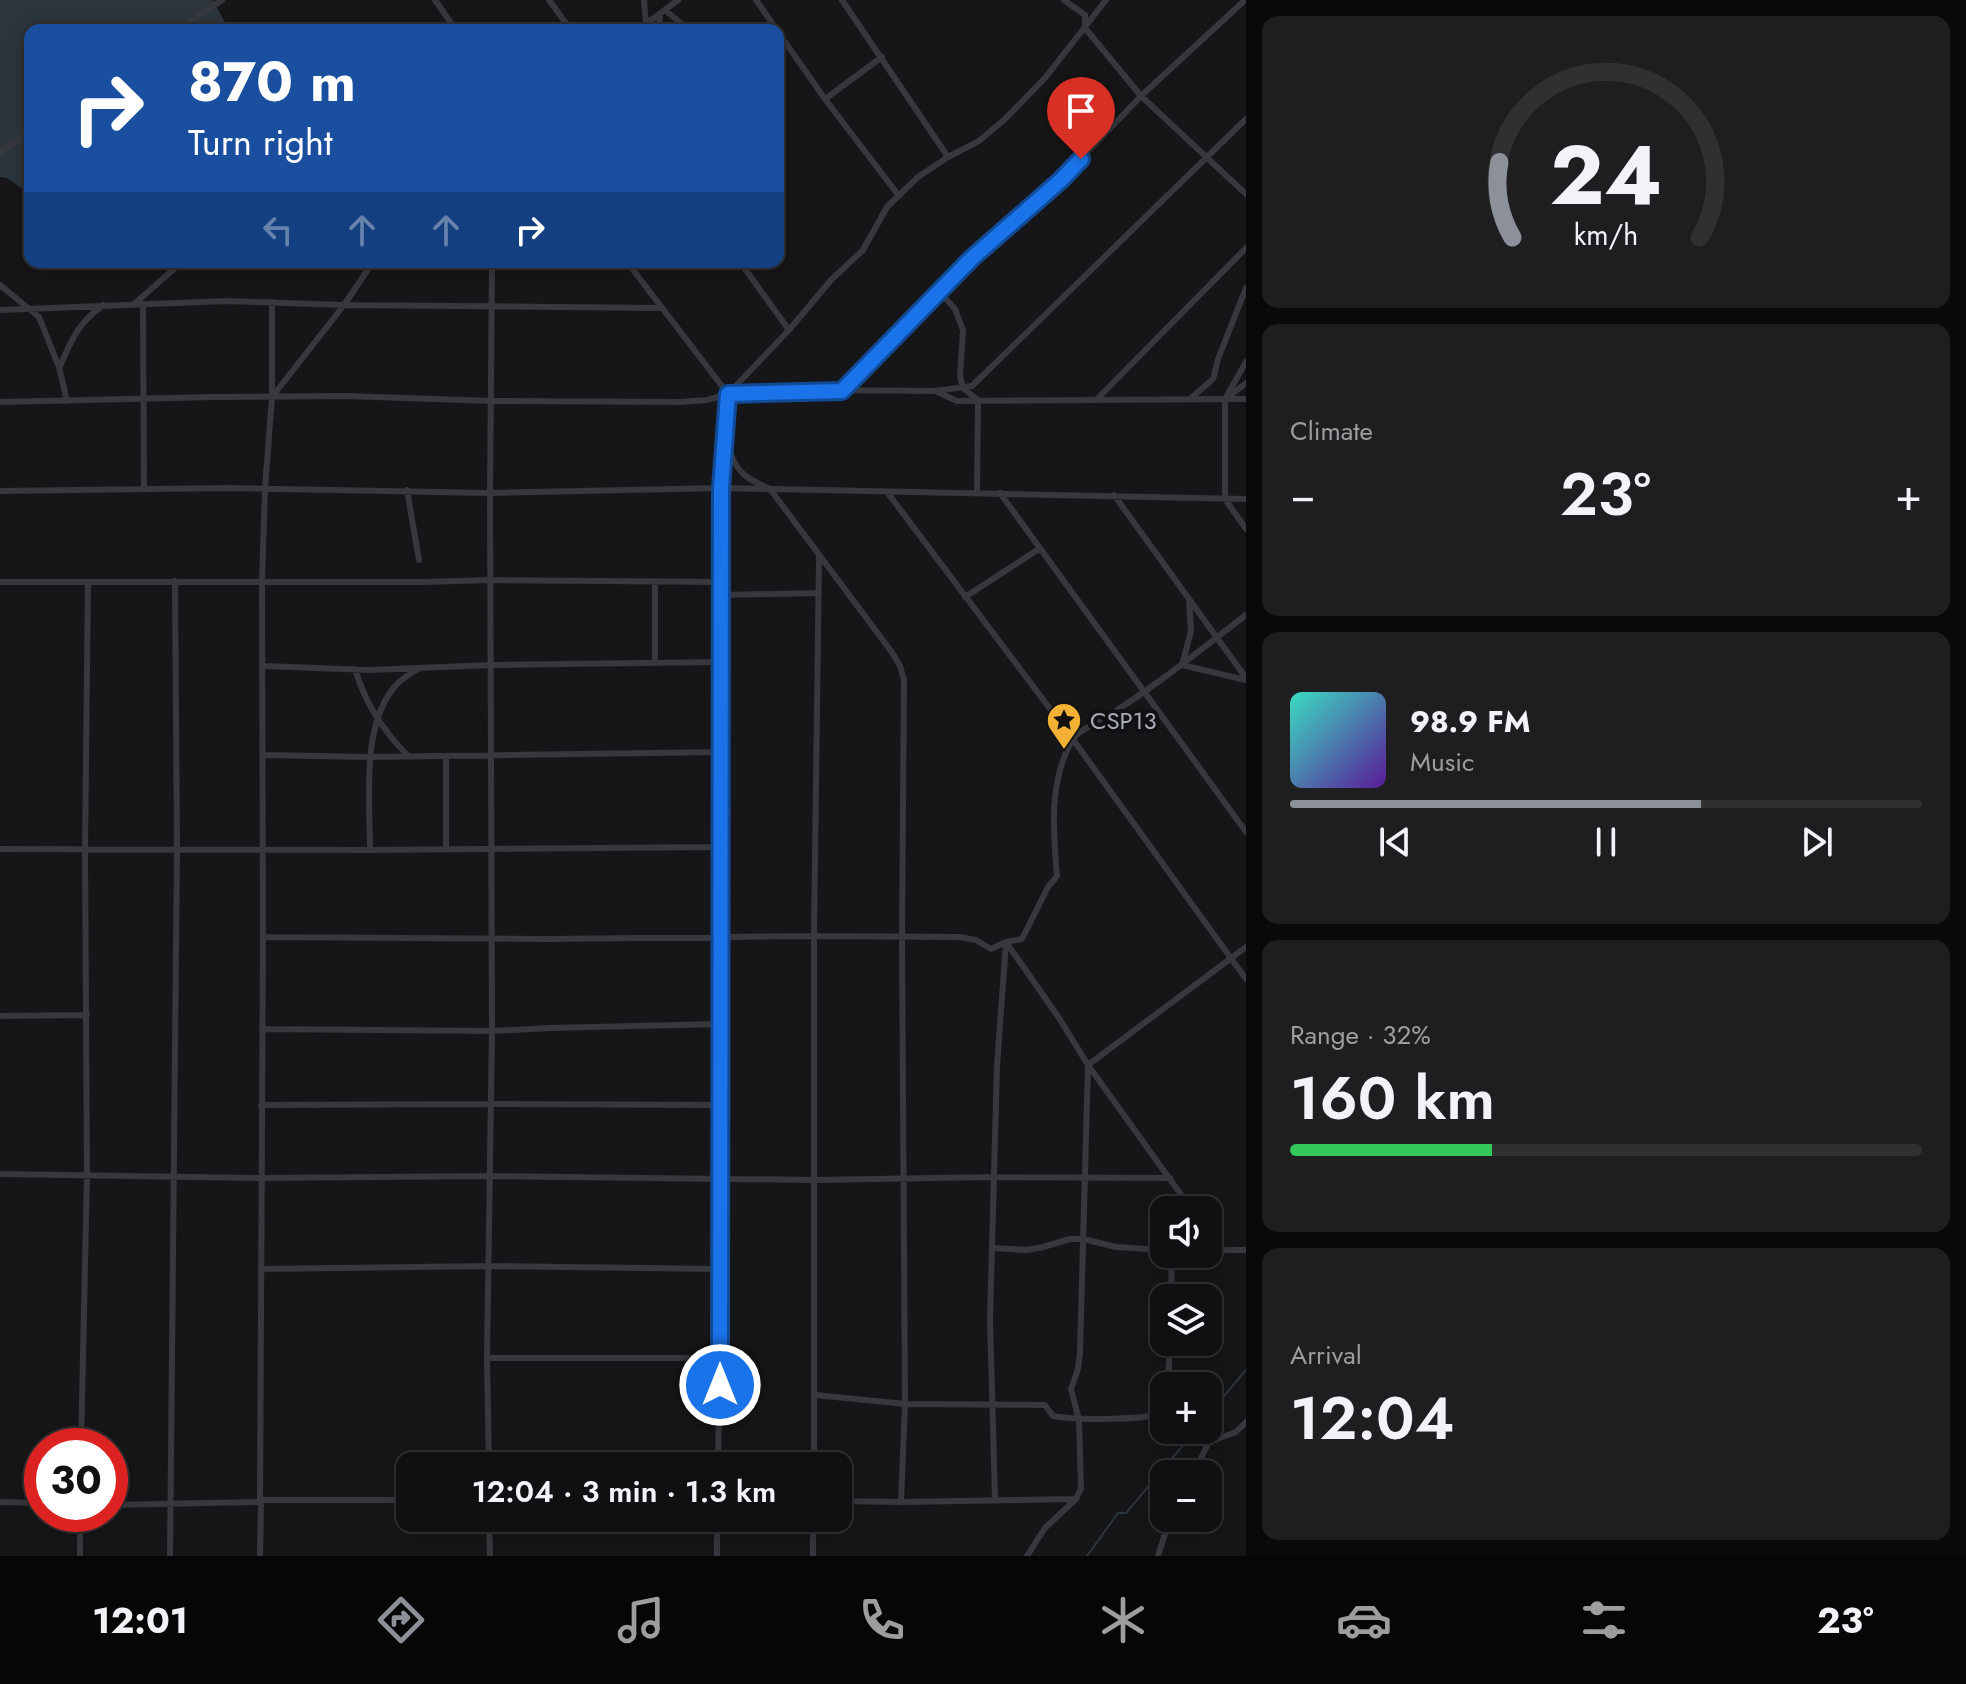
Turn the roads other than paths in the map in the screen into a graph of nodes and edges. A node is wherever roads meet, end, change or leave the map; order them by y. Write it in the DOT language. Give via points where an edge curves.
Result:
graph roads {
  1 [pos="222,0"];
  2 [pos="435,0"];
  3 [pos="549,0"];
  4 [pos="644,0"];
  5 [pos="678,0"];
  6 [pos="756,0"];
  7 [pos="842,0"];
  8 [pos="1064,0"];
  9 [pos="1106,0"];
  10 [pos="1245,0"];
  11 [pos="663,12"];
  12 [pos="187,24"];
  13 [pos="452,24"];
  14 [pos="567,24"];
  15 [pos="646,24"];
  16 [pos="647,24"];
  17 [pos="660,24"];
  18 [pos="680,24"];
  19 [pos="772,24"];
  20 [pos="1085,28"];
  21 [pos="784,41"];
  22 [pos="882,57"];
  23 [pos="1141,96"];
  24 [pos="825,99"];
  25 [pos="1246,119"];
  26 [pos="24,136"];
  27 [pos="0,152"];
  28 [pos="948,157"];
  29 [pos="1208,158"];
  30 [pos="1246,194"];
  31 [pos="899,196"];
  32 [pos="1246,248"];
  33 [pos="175,268"];
  34 [pos="369,268"];
  35 [pos="492,268"];
  36 [pos="631,268"];
  37 [pos="744,268"];
  38 [pos="0,285"];
  39 [pos="1246,288"];
  40 [pos="939,291"];
  41 [pos="272,302"];
  42 [pos="133,304"];
  43 [pos="143,304"];
  44 [pos="103,305"];
  45 [pos="344,305"];
  46 [pos="493,305"];
  47 [pos="29,308"];
  48 [pos="661,308"];
  49 [pos="0,310"];
  50 [pos="789,330"];
  51 [pos="1246,362"];
  52 [pos="59,367"];
  53 [pos="1246,383"];
  54 [pos="963,388"];
  55 [pos="842,391"];
  56 [pos="935,391"];
  57 [pos="728,394"];
  58 [pos="272,397"];
  59 [pos="144,399"];
  60 [pos="1190,399"];
  61 [pos="1225,399"];
  62 [pos="1246,399"];
  63 [pos="978,400"];
  64 [pos="1096,400"];
  65 [pos="67,401"];
  66 [pos="492,401"];
  67 [pos="0,402"];
  68 [pos="725,439"];
  69 [pos="144,488"];
  70 [pos="721,488"];
  71 [pos="265,489"];
  72 [pos="770,489"];
  73 [pos="407,490"];
  74 [pos="0,491"];
  75 [pos="887,492"];
  76 [pos="490,493"];
  77 [pos="977,493"];
  78 [pos="1000,493"];
  79 [pos="1114,495"];
  80 [pos="1225,499"];
  81 [pos="1246,499"];
  82 [pos="1246,529"];
  83 [pos="1039,549"];
  84 [pos="819,556"];
  85 [pos="419,560"];
  86 [pos="491,580"];
  87 [pos="175,581"];
  88 [pos="262,581"];
  89 [pos="655,581"];
  90 [pos="0,582"];
  91 [pos="88,582"];
  92 [pos="721,582"];
  93 [pos="819,593"];
  94 [pos="721,595"];
  95 [pos="965,597"];
  96 [pos="1189,599"];
  97 [pos="1246,615"];
  98 [pos="1217,637"];
  99 [pos="721,662"];
  100 [pos="655,663"];
  101 [pos="491,665"];
  102 [pos="1182,665"];
  103 [pos="263,666"];
  104 [pos="420,668"];
  105 [pos="355,669"];
  106 [pos="1246,679"];
  107 [pos="1145,693"];
  108 [pos="377,719"];
  109 [pos="1072,738"];
  110 [pos="721,752"];
  111 [pos="263,755"];
  112 [pos="492,755"];
  113 [pos="408,756"];
  114 [pos="446,756"];
  115 [pos="370,757"];
  116 [pos="1246,832"];
  117 [pos="722,847"];
  118 [pos="0,849"];
  119 [pos="177,849"];
  120 [pos="492,849"];
  121 [pos="85,850"];
  122 [pos="263,850"];
  123 [pos="370,850"];
  124 [pos="446,850"];
  125 [pos="814,936"];
  126 [pos="263,937"];
  127 [pos="720,938"];
  128 [pos="902,938"];
  129 [pos="492,939"];
  130 [pos="1006,942"];
  131 [pos="1246,947"];
  132 [pos="1231,958"];
  133 [pos="1246,979"];
  134 [pos="87,1015"];
  135 [pos="0,1016"];
  136 [pos="720,1024"];
  137 [pos="262,1029"];
  138 [pos="492,1031"];
  139 [pos="1088,1065"];
  140 [pos="490,1104"];
  141 [pos="261,1105"];
  142 [pos="720,1105"];
  143 [pos="0,1174"];
  144 [pos="87,1175"];
  145 [pos="488,1176"];
  146 [pos="993,1177"];
  147 [pos="174,1178"];
  148 [pos="261,1178"];
  149 [pos="905,1178"];
  150 [pos="1085,1178"];
  151 [pos="1170,1178"];
  152 [pos="720,1179"];
  153 [pos="815,1180"];
  154 [pos="1182,1196"];
  155 [pos="1083,1239"];
  156 [pos="992,1248"];
  157 [pos="1150,1249"];
  158 [pos="1222,1250"];
  159 [pos="1246,1250"];
  160 [pos="489,1266"];
  161 [pos="261,1269"];
  162 [pos="719,1269"];
  163 [pos="487,1358"];
  164 [pos="720,1358"];
  165 [pos="815,1395"];
  166 [pos="905,1404"];
  167 [pos="992,1404"];
  168 [pos="1150,1416"];
  169 [pos="1079,1420"];
  170 [pos="1246,1422"];
  171 [pos="81,1428"];
  172 [pos="489,1452"];
  173 [pos="718,1452"];
  174 [pos="814,1452"];
  175 [pos="1200,1460"];
  176 [pos="995,1499"];
  177 [pos="1076,1499"];
  178 [pos="396,1500"];
  179 [pos="260,1501"];
  180 [pos="852,1501"];
  181 [pos="0,1502"];
  182 [pos="901,1502"];
  183 [pos="24,1503"];
  184 [pos="128,1505"];
  185 [pos="170,1505"];
  186 [pos="80,1532"];
  187 [pos="489,1532"];
  188 [pos="717,1532"];
  189 [pos="813,1532"];
  190 [pos="1166,1532"];
  191 [pos="80,1556"];
  192 [pos="170,1556"];
  193 [pos="260,1556"];
  194 [pos="490,1556"];
  195 [pos="717,1556"];
  196 [pos="813,1556"];
  197 [pos="1027,1556"];
  198 [pos="1158,1556"];
  1 -- 12 [label="street"];
  2 -- 13 [label="street"];
  3 -- 14 [label="street"];
  4 -- 15 [label="street"];
  5 -- 11 [label="street"];
  6 -- 19 [label="street"];
  7 -- 22 [label="street"];
  8 -- 20 [label="street" via="1085,15"];
  9 -- 20 [label="street"];
  10 -- 23 [label="street"];
  11 -- 16 [label="street"];
  11 -- 17 [label="street"];
  11 -- 18 [label="street"];
  20 -- 23 [label="street"];
  20 -- 28 [label="street" via="1004,120"];
  21 -- 24 [label="street"];
  22 -- 24 [label="street"];
  22 -- 28 [label="street"];
  23 -- 29 [label="street"];
  23 -- 40 [label="street" via="1061,180"];
  24 -- 31 [label="street"];
  25 -- 29 [label="street"];
  26 -- 27 [label="street"];
  28 -- 31 [label="street"];
  29 -- 30 [label="street"];
  29 -- 54 [label="street" via="989,371"];
  31 -- 50 [label="street" via="863,250"];
  32 -- 64 [label="street"];
  33 -- 42 [label="street"];
  34 -- 45 [label="street"];
  35 -- 46 [label="street"];
  36 -- 48 [label="street"];
  37 -- 50 [label="street"];
  38 -- 47 [label="street"];
  39 -- 60 [label="street" via="1213,379"];
  40 -- 54 [label="street" via="955,309 963,330"];
  40 -- 55 [label="street"];
  41 -- 43 [label="street"];
  41 -- 45 [label="street"];
  41 -- 58 [label="street"];
  42 -- 43 [label="street"];
  42 -- 44 [label="street"];
  43 -- 59 [label="street"];
  44 -- 47 [label="street"];
  44 -- 52 [label="street" via="85,319"];
  45 -- 46 [label="street"];
  45 -- 58 [label="street"];
  46 -- 48 [label="street"];
  46 -- 66 [label="street"];
  47 -- 49 [label="street"];
  47 -- 52 [label="street" via="39,317"];
  48 -- 57 [label="street"];
  50 -- 57 [label="street"];
  51 -- 61 [label="street"];
  52 -- 65 [label="street"];
  53 -- 61 [label="street"];
  54 -- 56 [label="street"];
  54 -- 63 [label="street"];
  55 -- 56 [label="street"];
  55 -- 57 [label="street"];
  56 -- 63 [label="street" via="957,401"];
  57 -- 66 [label="street" via="680,402"];
  57 -- 68 [label="street"];
  58 -- 59 [label="street"];
  58 -- 66 [label="street"];
  58 -- 71 [label="street"];
  59 -- 65 [label="street"];
  59 -- 69 [label="street"];
  60 -- 61 [label="street"];
  60 -- 64 [label="street"];
  61 -- 62 [label="street"];
  61 -- 80 [label="street"];
  63 -- 64 [label="street"];
  63 -- 77 [label="street"];
  65 -- 67 [label="street"];
  66 -- 76 [label="street"];
  68 -- 70 [label="street"];
  68 -- 72 [label="street" via="735,466 748,480"];
  69 -- 71 [label="street"];
  69 -- 74 [label="street"];
  70 -- 72 [label="street"];
  70 -- 76 [label="street"];
  70 -- 92 [label="street"];
  71 -- 73 [label="street"];
  71 -- 88 [label="street"];
  72 -- 75 [label="street"];
  72 -- 84 [label="street"];
  73 -- 76 [label="street"];
  73 -- 85 [label="street"];
  75 -- 77 [label="street"];
  75 -- 95 [label="street"];
  76 -- 86 [label="street"];
  77 -- 78 [label="street"];
  78 -- 79 [label="street"];
  78 -- 83 [label="street"];
  79 -- 80 [label="street"];
  79 -- 96 [label="street"];
  80 -- 81 [label="street"];
  80 -- 82 [label="street"];
  83 -- 95 [label="street"];
  83 -- 107 [label="street"];
  84 -- 93 [label="street"];
  84 -- 128 [label="street" via="891,651 904,680"];
  86 -- 88 [label="street"];
  86 -- 89 [label="street"];
  86 -- 101 [label="street"];
  87 -- 88 [label="street"];
  87 -- 91 [label="street"];
  87 -- 119 [label="street"];
  88 -- 103 [label="street"];
  89 -- 92 [label="street"];
  89 -- 100 [label="street"];
  90 -- 91 [label="street"];
  91 -- 121 [label="street"];
  92 -- 94 [label="street"];
  93 -- 94 [label="street"];
  93 -- 125 [label="street"];
  94 -- 99 [label="street"];
  95 -- 109 [label="street"];
  96 -- 98 [label="street"];
  96 -- 102 [label="street" via="1191,631"];
  97 -- 98 [label="street"];
  98 -- 102 [label="street"];
  98 -- 106 [label="street"];
  99 -- 100 [label="street"];
  99 -- 110 [label="street"];
  100 -- 101 [label="street"];
  101 -- 104 [label="street"];
  101 -- 112 [label="street"];
  102 -- 106 [label="street"];
  102 -- 107 [label="street"];
  103 -- 105 [label="street"];
  103 -- 111 [label="street"];
  104 -- 105 [label="street"];
  104 -- 108 [label="street" via="399,682"];
  105 -- 108 [label="street"];
  107 -- 109 [label="street"];
  107 -- 116 [label="street"];
  108 -- 113 [label="street"];
  108 -- 115 [label="street"];
  109 -- 130 [label="street" via="1054,801 1057,876 1022,939"];
  109 -- 132 [label="street"];
  110 -- 112 [label="street"];
  110 -- 117 [label="street"];
  111 -- 115 [label="street"];
  111 -- 122 [label="street"];
  112 -- 114 [label="street"];
  112 -- 120 [label="street"];
  113 -- 114 [label="street"];
  113 -- 115 [label="street"];
  114 -- 124 [label="street"];
  115 -- 123 [label="street"];
  117 -- 120 [label="street"];
  117 -- 127 [label="street"];
  118 -- 121 [label="street"];
  119 -- 121 [label="street"];
  119 -- 122 [label="street"];
  119 -- 147 [label="street"];
  120 -- 124 [label="street"];
  120 -- 129 [label="street"];
  121 -- 134 [label="street"];
  122 -- 123 [label="street"];
  122 -- 126 [label="street"];
  123 -- 124 [label="street"];
  125 -- 127 [label="street"];
  125 -- 128 [label="street"];
  125 -- 153 [label="street"];
  126 -- 129 [label="street"];
  126 -- 137 [label="street"];
  127 -- 129 [label="street"];
  127 -- 136 [label="street"];
  128 -- 130 [label="street" via="959,937 991,949"];
  128 -- 149 [label="street"];
  129 -- 138 [label="street"];
  130 -- 139 [label="street"];
  130 -- 146 [label="street"];
  131 -- 132 [label="street"];
  132 -- 133 [label="street"];
  132 -- 139 [label="street"];
  134 -- 135 [label="street"];
  134 -- 144 [label="street"];
  136 -- 138 [label="street"];
  136 -- 142 [label="street"];
  137 -- 138 [label="street"];
  137 -- 141 [label="street"];
  138 -- 140 [label="street"];
  139 -- 150 [label="street"];
  139 -- 151 [label="street"];
  140 -- 141 [label="street"];
  140 -- 142 [label="street"];
  140 -- 145 [label="street"];
  141 -- 148 [label="street"];
  142 -- 152 [label="street"];
  143 -- 144 [label="street"];
  144 -- 147 [label="street"];
  144 -- 171 [label="street"];
  145 -- 148 [label="street"];
  145 -- 152 [label="street"];
  145 -- 160 [label="street"];
  146 -- 149 [label="street"];
  146 -- 150 [label="street"];
  146 -- 156 [label="street"];
  147 -- 148 [label="street"];
  147 -- 185 [label="street"];
  148 -- 161 [label="street"];
  149 -- 153 [label="street"];
  149 -- 166 [label="street"];
  150 -- 151 [label="street"];
  150 -- 155 [label="street"];
  151 -- 154 [label="street"];
  152 -- 153 [label="street"];
  152 -- 162 [label="street"];
  153 -- 165 [label="street"];
  155 -- 156 [label="street" via="1027,1250"];
  155 -- 157 [label="street"];
  155 -- 169 [label="street" via="1080,1352 1071,1389"];
  156 -- 167 [label="street"];
  158 -- 159 [label="street"];
  160 -- 161 [label="street"];
  160 -- 162 [label="street"];
  160 -- 163 [label="street"];
  161 -- 179 [label="street"];
  162 -- 164 [label="street"];
  163 -- 164 [label="street"];
  163 -- 172 [label="street"];
  164 -- 173 [label="street"];
  165 -- 166 [label="street"];
  165 -- 174 [label="street"];
  166 -- 167 [label="street"];
  166 -- 182 [label="street"];
  167 -- 169 [label="street" via="1045,1405 1053,1416"];
  167 -- 176 [label="street"];
  168 -- 169 [label="street"];
  169 -- 177 [label="street" via="1081,1489"];
  170 -- 175 [label="street" via="1236,1432 1209,1442"];
  176 -- 177 [label="street"];
  176 -- 182 [label="street"];
  177 -- 197 [label="street" via="1045,1528"];
  178 -- 179 [label="street"];
  179 -- 185 [label="street"];
  179 -- 193 [label="street"];
  180 -- 182 [label="street"];
  181 -- 183 [label="street"];
  184 -- 185 [label="street"];
  185 -- 192 [label="street"];
  186 -- 191 [label="street"];
  187 -- 194 [label="street"];
  188 -- 195 [label="street"];
  189 -- 196 [label="street"];
  190 -- 198 [label="street"];
}
